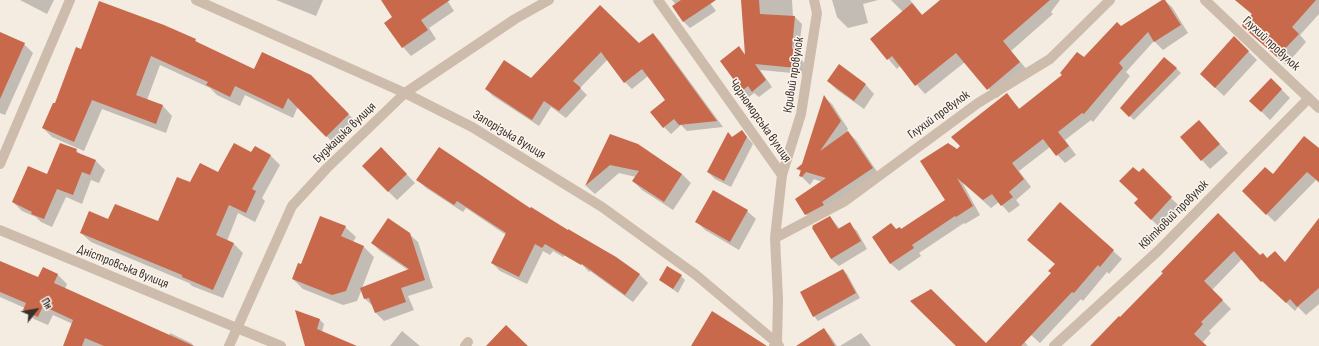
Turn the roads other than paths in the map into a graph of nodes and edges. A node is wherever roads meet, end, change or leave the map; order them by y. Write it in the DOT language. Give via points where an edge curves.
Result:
graph roads {
  1 [pos="70,0"];
  2 [pos="196,0"];
  3 [pos="548,0"];
  4 [pos="658,0"];
  5 [pos="814,0"];
  6 [pos="1110,0"];
  7 [pos="1205,0"];
  8 [pos="405,93"];
  9 [pos="1309,98"];
  10 [pos="1319,108"];
  11 [pos="0,164"];
  12 [pos="782,176"];
  13 [pos="0,230"];
  14 [pos="775,238"];
  15 [pos="237,328"];
  16 [pos="776,345"];
  17 [pos="230,346"];
  18 [pos="281,346"];
  19 [pos="1054,346"];
  1 -- 11 [label="street"];
  2 -- 8 [label="street, Запорізька вулиця"];
  3 -- 8 [label="street, Буджацька вулиця" via="515,19"];
  4 -- 12 [label="street, Чорноморська вулиця"];
  5 -- 12 [label="street, Кривий провулок" via="817,13 801,114"];
  6 -- 14 [label="street, Глухий провулок" via="1050,59 978,102 845,201"];
  7 -- 9 [label="street, Глухий провулок"];
  8 -- 15 [label="street, Буджацька вулиця" via="327,168 292,206"];
  8 -- 16 [label="street, Запорізька вулиця" via="472,127 602,207 696,275"];
  9 -- 10 [label="street, Глухий провулок"];
  9 -- 19 [label="street, Квітковий провулок" via="1159,250"];
  12 -- 14 [label="street, Чорноморська вулиця"];
  13 -- 15 [label="street, Дністровська вулиця"];
  14 -- 16 [label="street, Чорноморська вулиця" via="778,299"];
  15 -- 17 [label="street, Буджацька вулиця"];
  15 -- 18 [label="street, Дністровська вулиця"];
}
